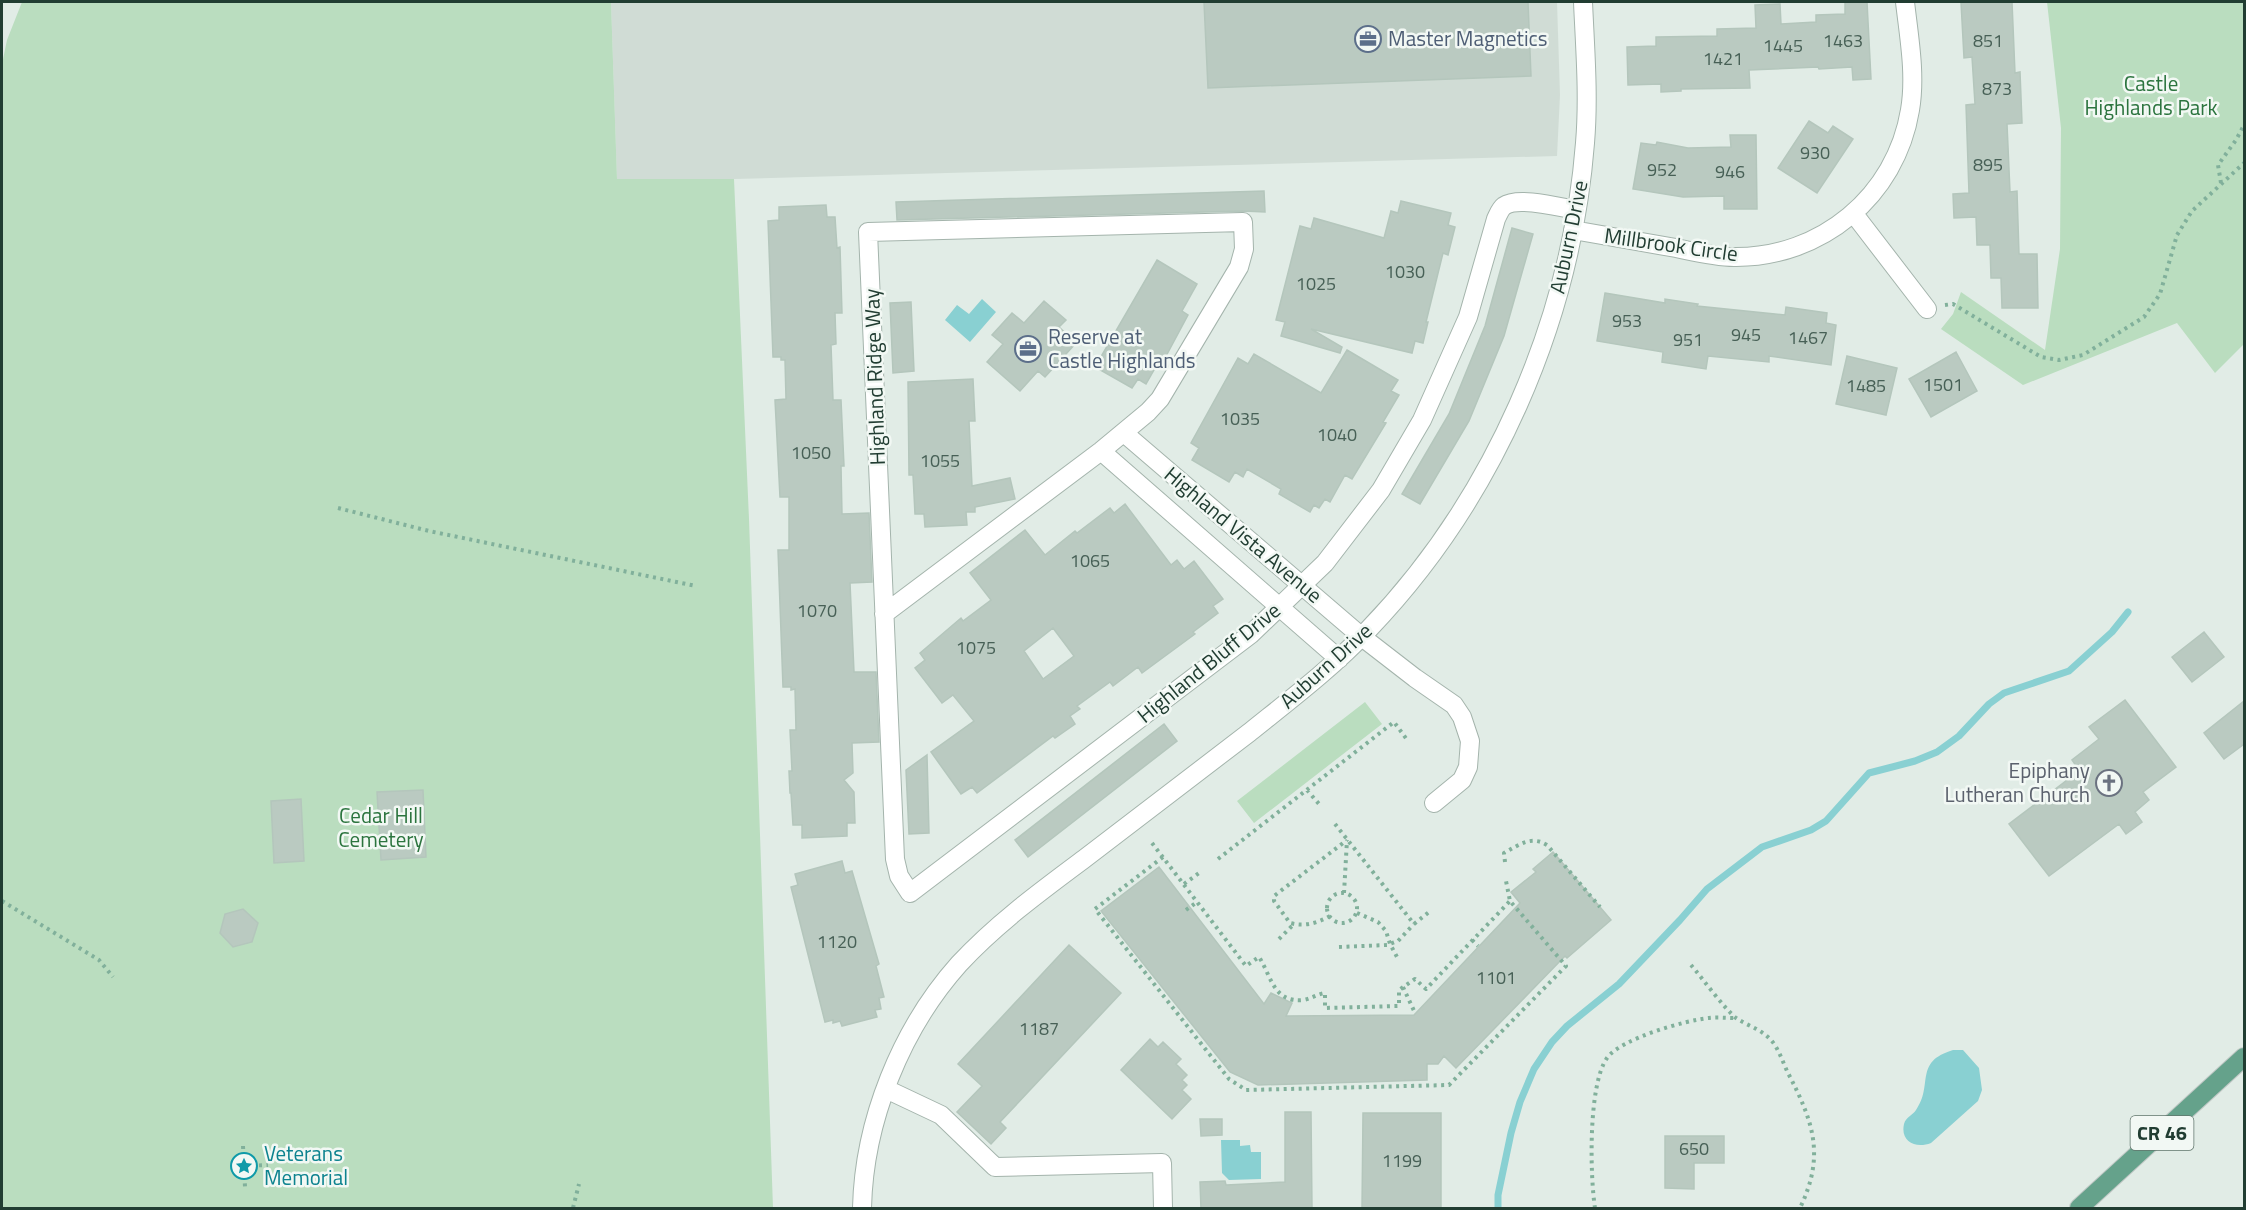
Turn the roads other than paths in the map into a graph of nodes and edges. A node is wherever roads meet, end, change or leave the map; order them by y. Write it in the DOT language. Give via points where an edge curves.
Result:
graph roads {
  1 [pos="1583,2"];
  2 [pos="1905,2"];
  3 [pos="1576,210"];
  4 [pos="1854,214"];
  5 [pos="1573,230"];
  6 [pos="1927,309"];
  7 [pos="1124,433"];
  8 [pos="1101,451"];
  9 [pos="1303,585"];
  10 [pos="1281,607"];
  11 [pos="884,614"];
  12 [pos="1362,637"];
  13 [pos="1339,659"];
  14 [pos="1434,803"];
  15 [pos="910,893"];
  16 [pos="2244,1057"];
  17 [pos="886,1089"];
  18 [pos="862,1209"];
  19 [pos="1163,1209"];
  20 [pos="2079,1209"];
  1 -- 3 [label="street, Auburn Drive" via="1586,139"];
  2 -- 4 [label="street, Millbrook Circle" via="1912,84 1906,130 1886,174"];
  3 -- 5 [label="street, Auburn Drive"];
  3 -- 9 [label="street, Highland Bluff Drive" via="1526,202 1502,207 1468,317 1422,420 1381,490 1325,563"];
  4 -- 5 [label="street, Millbrook Circle" via="1809,242 1785,250 1733,257"];
  4 -- 6 [label="street"];
  5 -- 12 [label="street, Auburn Drive" via="1545,336 1506,432 1444,537"];
  7 -- 8 [label="street"];
  7 -- 9 [label="street, Highland Vista Avenue"];
  7 -- 11 [label="street, Highland Ridge Way" via="1160,399 1239,267 1244,249 1243,222 868,232"];
  8 -- 10 [label="street, Highland Vista Avenue"];
  8 -- 11 [label="street"];
  9 -- 10 [label="street, Highland Bluff Drive"];
  9 -- 12 [label="street, Highland Vista Avenue"];
  10 -- 13 [label="street, Highland Vista Avenue"];
  10 -- 15 [label="street, Highland Bluff Drive" via="1251,634"];
  11 -- 15 [label="street, Highland Ridge Way" via="896,859 899,876"];
  12 -- 13 [label="street, Auburn Drive"];
  12 -- 14 [label="street, Highland Vista Avenue" via="1454,705 1462,717 1470,741 1468,767 1461,780"];
  13 -- 17 [label="street, Auburn Drive" via="1043,890 974,950 925,1008"];
  16 -- 20 [label="main road, CR 46"];
  17 -- 18 [label="street, Auburn Drive" via="866,1165"];
  17 -- 19 [label="street" via="941,1115 995,1167 1162,1163"];
}
